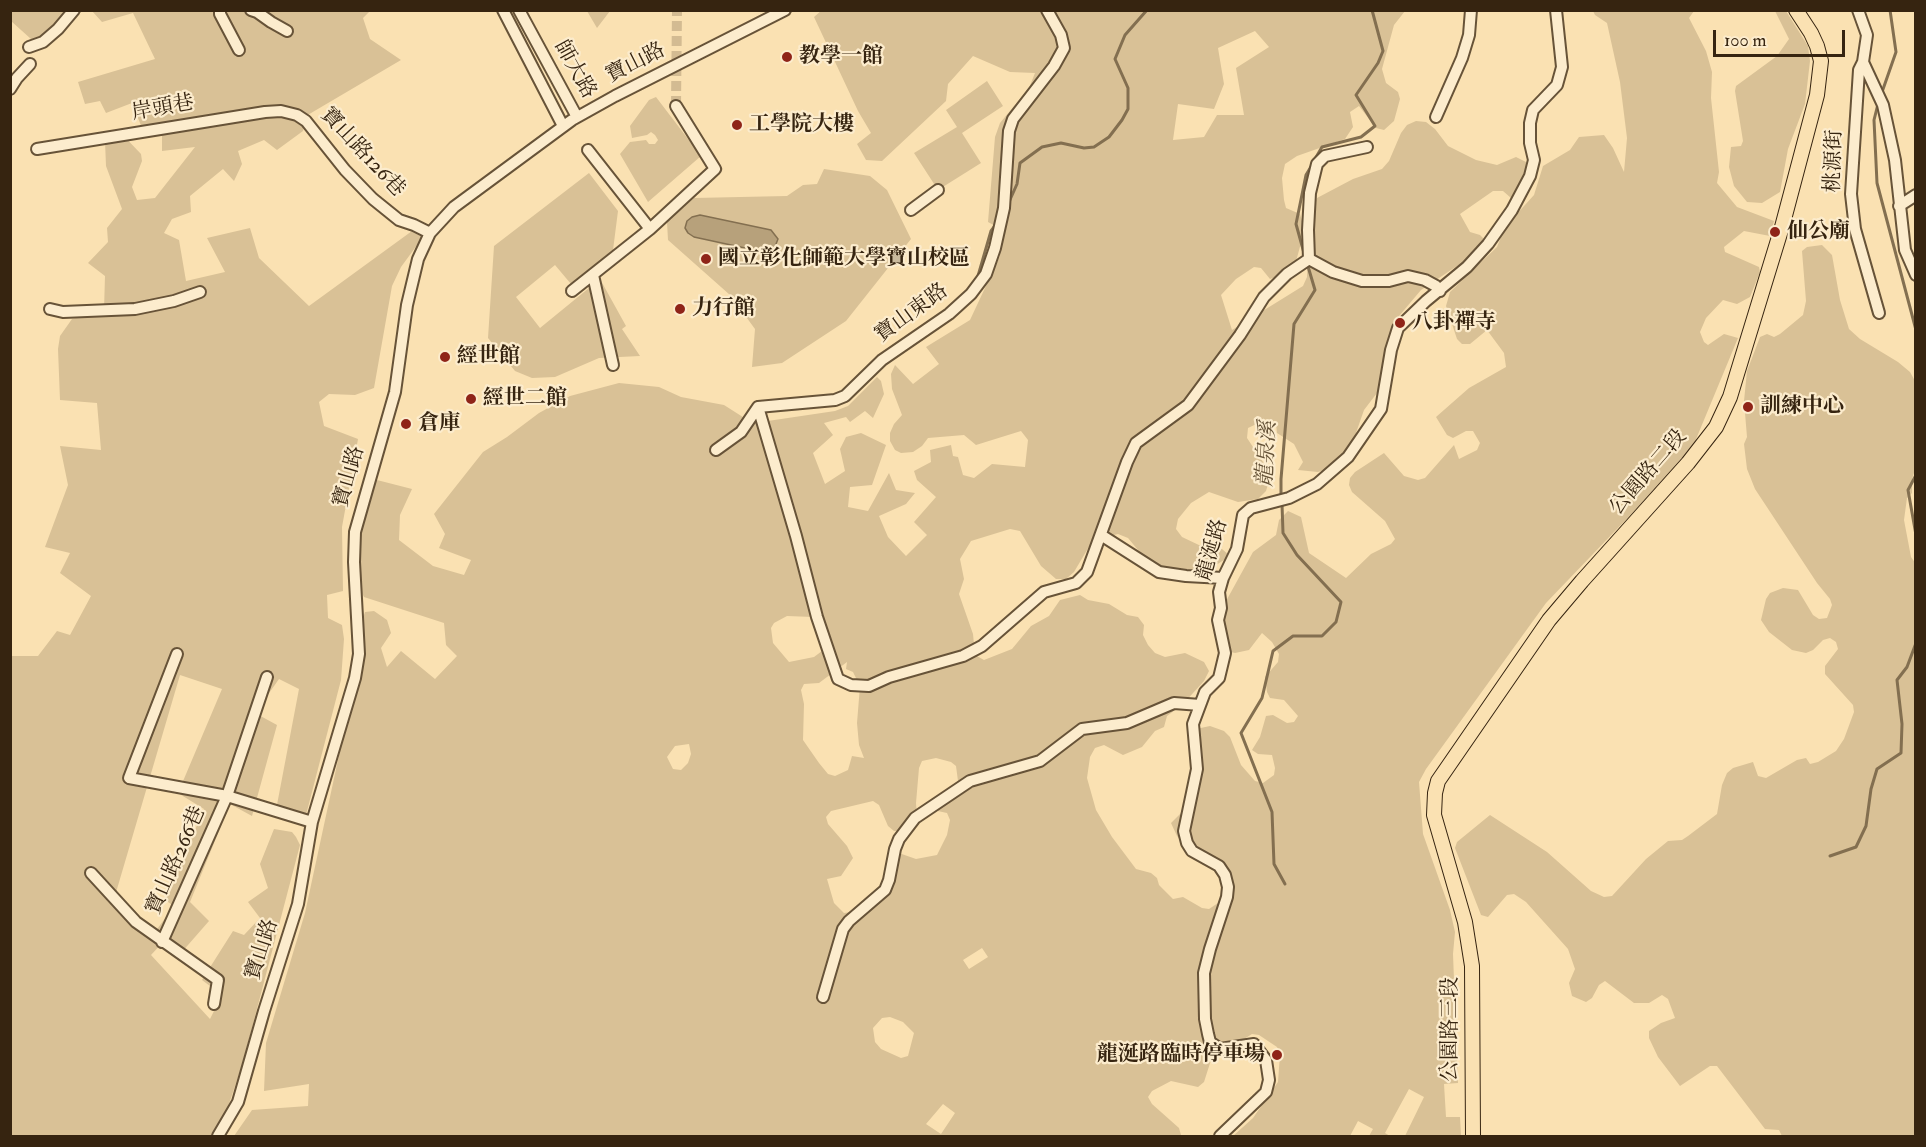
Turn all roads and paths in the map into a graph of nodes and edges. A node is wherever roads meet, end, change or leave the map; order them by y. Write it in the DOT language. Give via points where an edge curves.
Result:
graph roads {
  1 [pos="74,10"];
  2 [pos="220,10"];
  3 [pos="252,10"];
  4 [pos="503,10"];
  5 [pos="519,10"];
  6 [pos="784,10"];
  7 [pos="1047,10"];
  8 [pos="1471,10"];
  9 [pos="1556,10"];
  10 [pos="1796,10"];
  11 [pos="1858,10"];
  12 [pos="288,31"];
  13 [pos="30,47"];
  14 [pos="239,50"];
  15 [pos="1863,62"];
  16 [pos="30,64"];
  17 [pos="10,89"];
  18 [pos="676,106"];
  19 [pos="297,115"];
  20 [pos="577,117"];
  21 [pos="1436,117"];
  22 [pos="564,126"];
  23 [pos="1367,147"];
  24 [pos="37,149"];
  25 [pos="588,150"];
  26 [pos="938,190"];
  27 [pos="1916,195"];
  28 [pos="1899,206"];
  29 [pos="911,210"];
  30 [pos="650,229"];
  31 [pos="430,233"];
  32 [pos="1309,259"];
  33 [pos="593,275"];
  34 [pos="1916,275"];
  35 [pos="572,291"];
  36 [pos="1440,291"];
  37 [pos="200,292"];
  38 [pos="50,309"];
  39 [pos="1879,313"];
  40 [pos="613,365"];
  41 [pos="758,407"];
  42 [pos="716,450"];
  43 [pos="1101,535"];
  44 [pos="1222,578"];
  45 [pos="177,654"];
  46 [pos="267,677"];
  47 [pos="1200,705"];
  48 [pos="227,796"];
  49 [pos="312,822"];
  50 [pos="91,873"];
  51 [pos="1465,922"];
  52 [pos="162,942"];
  53 [pos="823,997"];
  54 [pos="214,1004"];
  55 [pos="218,1137"];
  56 [pos="1220,1137"];
  57 [pos="1473,1137"];
  1 -- 13 [label="street" via="43,42"];
  2 -- 14 [label="street"];
  3 -- 12 [label="street"];
  4 -- 22 [label="street"];
  5 -- 20 [label="street, 師大路"];
  6 -- 20 [label="street, 寶山路"];
  7 -- 41 [label="street, 寶山東路" via="1064,48 1013,119 1004,208 986,274 949,314 882,360 845,396"];
  8 -- 21 [label="street" via="1462,58"];
  9 -- 36 [label="street, 龍涎路" via="1562,67 1557,85 1533,110 1530,143 1534,160 1530,176 1488,244"];
  10 -- 51 [label="main road, 公園路二段" via="1811,33 1821,61 1817,95 1730,397 1716,427 1688,463 1550,620 1438,781 1434,814"];
  11 -- 15 [label="street, 桃源街" via="1868,35"];
  15 -- 28 [label="street" via="1883,105 1895,160"];
  15 -- 39 [label="street, 桃源街" via="1859,70 1851,194 1855,229"];
  16 -- 17 [label="street"];
  18 -- 30 [label="street" via="715,169"];
  19 -- 24 [label="street, 岸頭巷" via="265,111"];
  19 -- 31 [label="street, 寶山路126巷" via="373,199 399,220"];
  20 -- 22 [label="street, 寶山路"];
  22 -- 31 [label="street, 寶山路" via="454,207"];
  23 -- 32 [label="street" via="1324,156 1317,164 1310,193"];
  25 -- 30 [label="street"];
  26 -- 29 [label="street"];
  27 -- 28 [label="street"];
  28 -- 34 [label="street" via="1905,250"];
  30 -- 33 [label="street"];
  31 -- 49 [label="street, 寶山路" via="412,282 394,392 355,532 359,654"];
  32 -- 36 [label="street" via="1362,281 1408,276 1425,280"];
  32 -- 43 [label="street" via="1264,297 1188,405 1136,443"];
  33 -- 35 [label="street"];
  33 -- 40 [label="street"];
  36 -- 44 [label="street, 龍涎路" via="1398,328 1381,409 1348,457 1317,484 1290,498 1251,508 1243,515 1237,549"];
  37 -- 38 [label="street" via="174,302 135,309"];
  41 -- 42 [label="street" via="741,432"];
  41 -- 43 [label="street" via="817,617 838,679 851,685 869,686 963,656 982,646 1044,592 1076,583 1087,572"];
  43 -- 44 [label="street" via="1159,572"];
  44 -- 47 [label="street, 龍涎路" via="1218,620 1225,653 1219,678 1205,692"];
  45 -- 48 [label="street, 寶山路266巷" via="129,778"];
  46 -- 48 [label="street, 寶山路266巷"];
  47 -- 53 [label="street" via="1174,702 1127,723 1082,729 1040,762 970,781 915,818 899,839 885,890 843,929"];
  47 -- 56 [label="street, 龍涎路" via="1193,724 1197,769 1184,831 1192,851 1219,866 1228,886 1204,973 1205,1019 1210,1042 1220,1049 1254,1044 1266,1060 1269,1080 1266,1092"];
  48 -- 49 [label="street, 寶山路266巷"];
  48 -- 52 [label="street, 寶山路266巷"];
  49 -- 55 [label="street, 寶山路" via="298,904 238,1102"];
  50 -- 52 [label="street" via="136,922"];
  51 -- 57 [label="main road, 公園路三段" via="1472,966"];
  52 -- 54 [label="street" via="218,980"];
}
